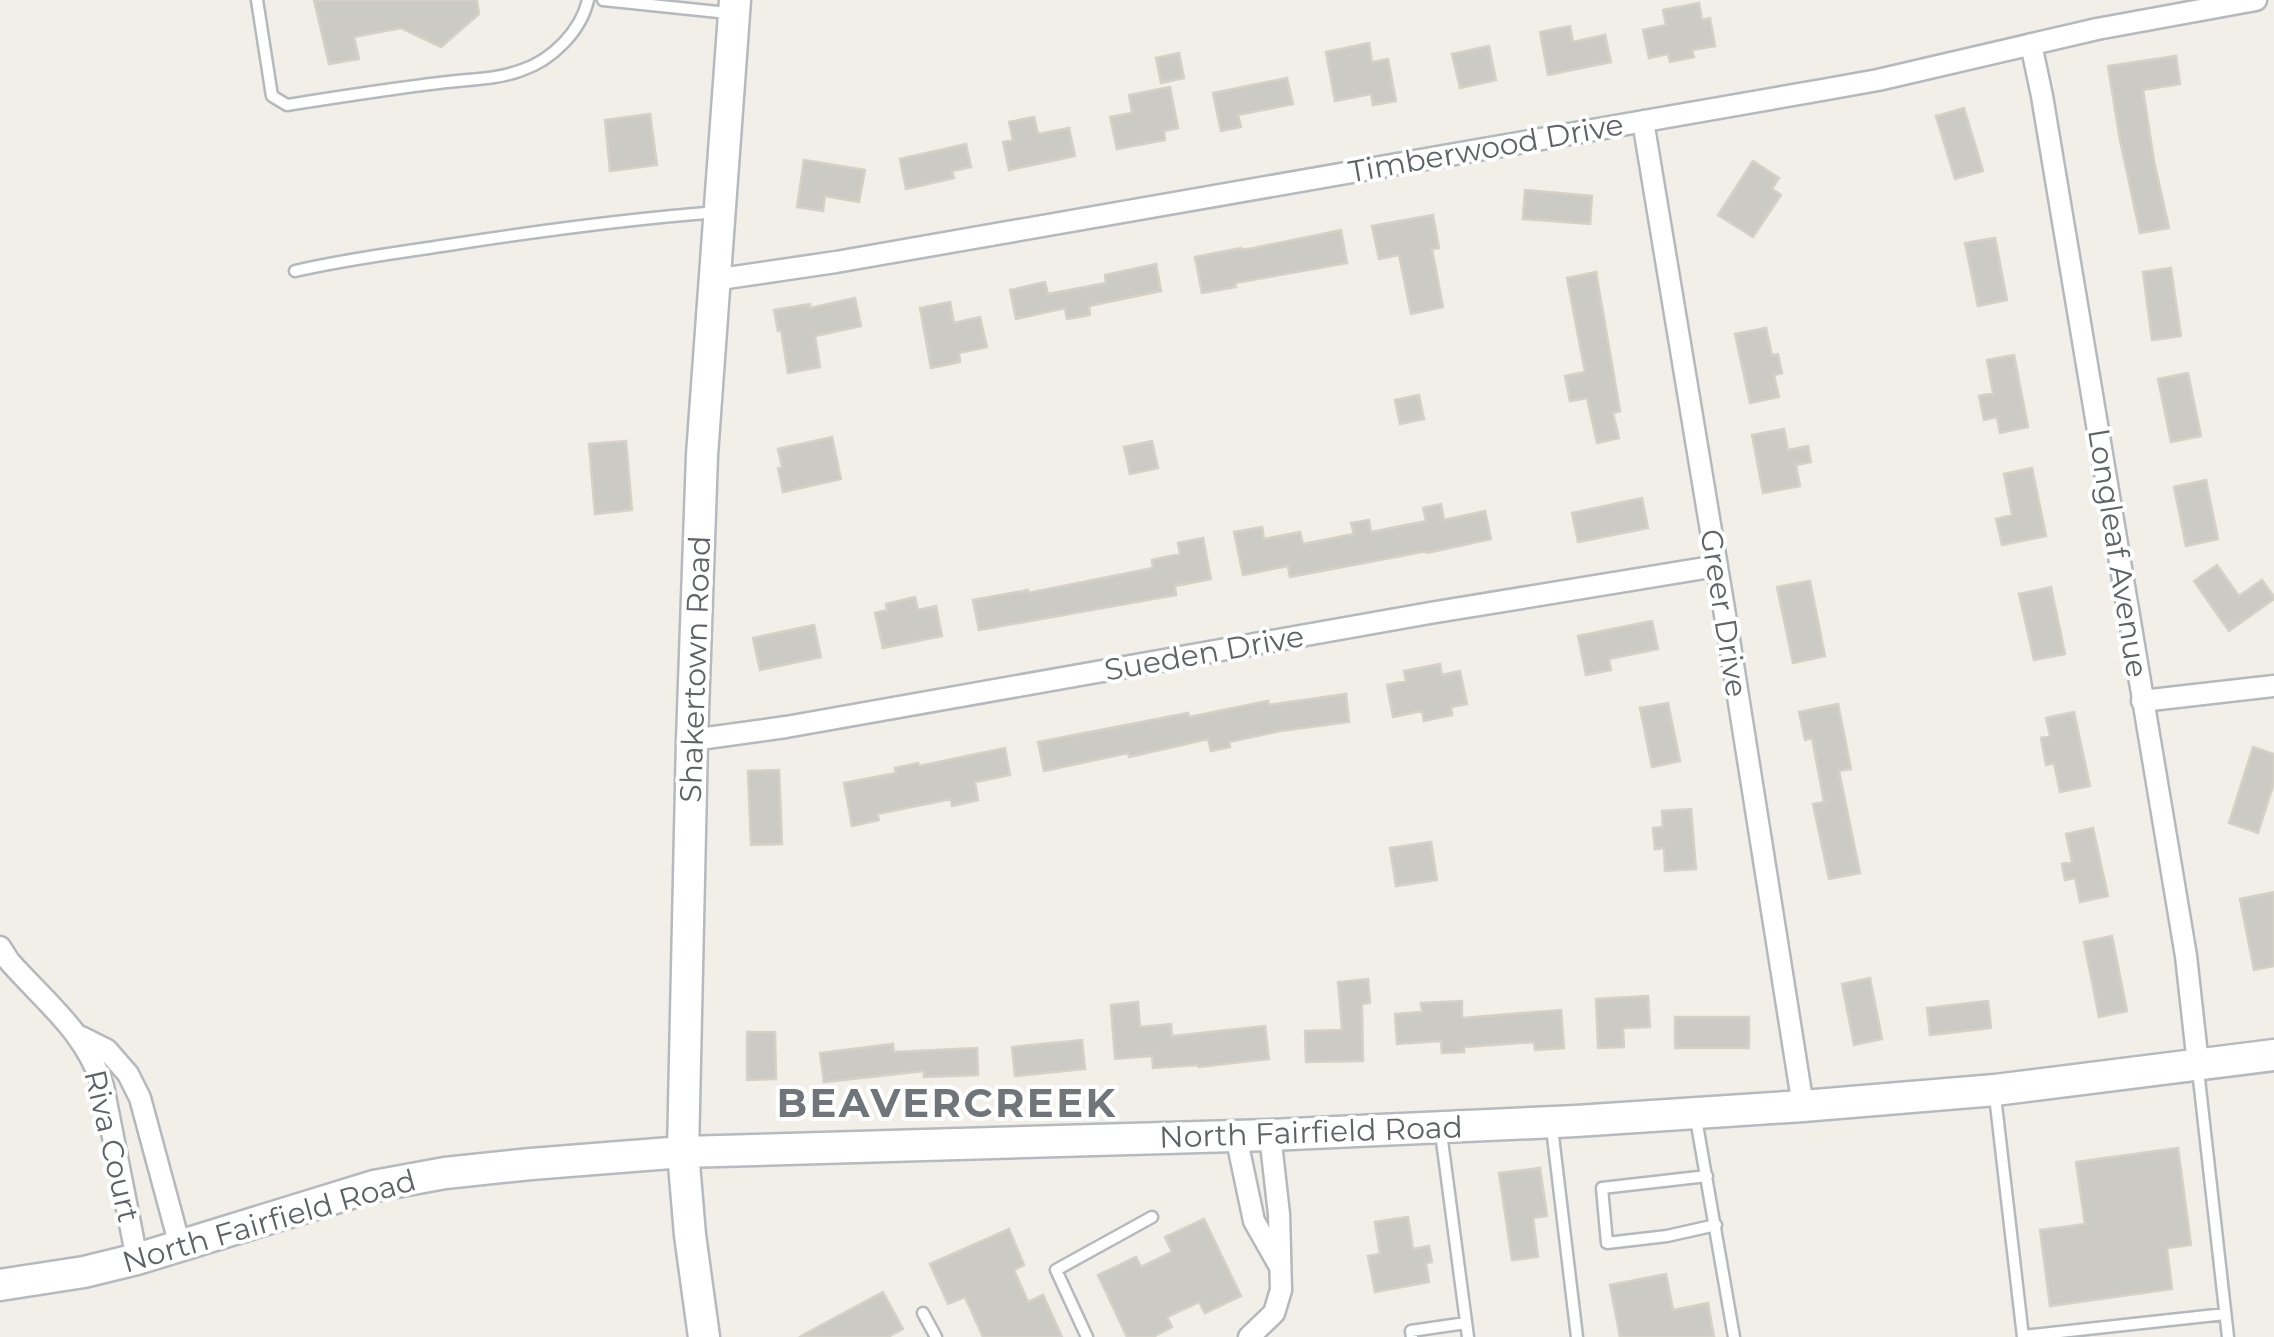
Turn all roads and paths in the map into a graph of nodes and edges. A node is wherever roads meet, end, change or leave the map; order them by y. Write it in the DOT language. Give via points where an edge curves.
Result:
graph roads {
  1 [pos="257,0"];
  2 [pos="588,0"];
  3 [pos="603,0"];
  4 [pos="2256,0"];
  5 [pos="735,7"];
  6 [pos="2031,44"];
  7 [pos="1642,121"];
  8 [pos="719,212"];
  9 [pos="295,271"];
  10 [pos="714,280"];
  11 [pos="1716,566"];
  12 [pos="2274,686"];
  13 [pos="2142,700"];
  14 [pos="692,740"];
  15 [pos="0,946"];
  16 [pos="79,1036"];
  17 [pos="2274,1055"];
  18 [pos="2198,1064"];
  19 [pos="1995,1090"];
  20 [pos="1803,1106"];
  21 [pos="1695,1113"];
  22 [pos="1551,1122"];
  23 [pos="1441,1127"];
  24 [pos="1236,1136"];
  25 [pos="1270,1136"];
  26 [pos="683,1152"];
  27 [pos="1707,1176"];
  28 [pos="1152,1217"];
  29 [pos="1716,1225"];
  30 [pos="180,1246"];
  31 [pos="137,1260"];
  32 [pos="1280,1267"];
  33 [pos="0,1285"];
  34 [pos="923,1313"];
  35 [pos="2225,1314"];
  36 [pos="1466,1323"];
  37 [pos="704,1337"];
  38 [pos="936,1337"];
  39 [pos="1086,1337"];
  40 [pos="1249,1337"];
  41 [pos="1412,1337"];
  42 [pos="1468,1337"];
  43 [pos="1577,1337"];
  44 [pos="1734,1337"];
  45 [pos="2023,1337"];
  46 [pos="2228,1337"];
  1 -- 2 [label="lane" via="272,96 287,105 525,70 556,50"];
  3 -- 5 [label="lane"];
  4 -- 6 [label="street, Timberwood Drive"];
  5 -- 8 [label="main road, Shakertown Road"];
  6 -- 7 [label="street, Timberwood Drive" via="1878,80"];
  6 -- 13 [label="street, Longleaf Avenue"];
  7 -- 10 [label="street, Timberwood Drive"];
  7 -- 11 [label="street, Greer Drive"];
  8 -- 9 [label="lane"];
  8 -- 10 [label="main road, Shakertown Road"];
  10 -- 14 [label="main road, Shakertown Road"];
  11 -- 14 [label="street, Sueden Drive"];
  11 -- 20 [label="street, Greer Drive"];
  12 -- 13 [label="street"];
  13 -- 18 [label="street, Longleaf Avenue"];
  14 -- 26 [label="main road, Shakertown Road"];
  15 -- 16 [label="street, Riva Court"];
  16 -- 30 [label="street, Riva Court" via="107,1050 140,1098"];
  16 -- 31 [label="street, Riva Court" via="103,1086"];
  17 -- 18 [label="main road, North Fairfield Road"];
  18 -- 19 [label="main road, North Fairfield Road"];
  18 -- 35 [label="lane"];
  19 -- 20 [label="main road, North Fairfield Road"];
  19 -- 45 [label="lane"];
  20 -- 21 [label="main road, North Fairfield Road"];
  21 -- 22 [label="main road, North Fairfield Road"];
  21 -- 27 [label="lane"];
  22 -- 23 [label="main road, North Fairfield Road"];
  22 -- 43 [label="lane"];
  23 -- 25 [label="main road, North Fairfield Road"];
  23 -- 36 [label="lane"];
  24 -- 25 [label="main road, North Fairfield Road"];
  24 -- 26 [label="main road, North Fairfield Road"];
  24 -- 32 [label="street" via="1254,1222"];
  25 -- 32 [label="street"];
  26 -- 30 [label="main road, North Fairfield Road" via="405,1180"];
  26 -- 37 [label="main road, Shakertown Road"];
  27 -- 29 [label="lane"];
  27 -- 29 [label="lane" via="1602,1188 1607,1243"];
  28 -- 39 [label="lane" via="1056,1270"];
  29 -- 44 [label="lane"];
  30 -- 31 [label="main road, North Fairfield Road"];
  31 -- 33 [label="main road, North Fairfield Road"];
  32 -- 40 [label="street" via="1274,1313"];
  34 -- 38 [label="lane"];
  35 -- 45 [label="lane"];
  35 -- 46 [label="lane"];
  36 -- 41 [label="lane" via="1411,1331"];
  36 -- 42 [label="lane"];
}
